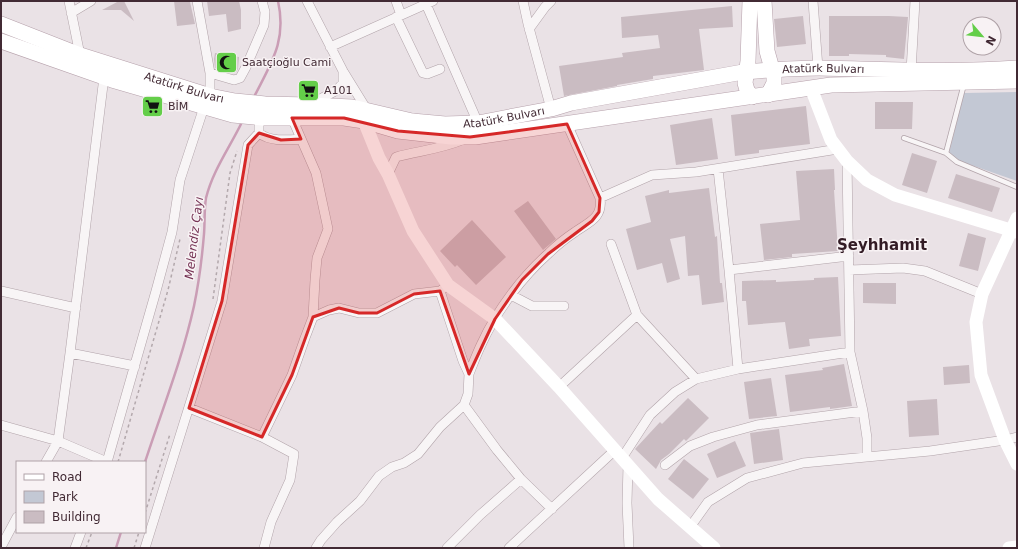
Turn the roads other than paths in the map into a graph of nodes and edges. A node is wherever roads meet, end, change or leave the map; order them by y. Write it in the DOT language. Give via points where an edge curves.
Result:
graph roads {
  1 [pos="69,1"];
  2 [pos="91,1"];
  3 [pos="197,1"];
  4 [pos="262,1"];
  5 [pos="307,1"];
  6 [pos="396,1"];
  7 [pos="523,1"];
  8 [pos="551,1"];
  9 [pos="750,1"];
  10 [pos="764,1"];
  11 [pos="813,1"];
  12 [pos="914,1"];
  13 [pos="430,2"];
  14 [pos="71,13"];
  15 [pos="399,16"];
  16 [pos="1,24"];
  17 [pos="529,30"];
  18 [pos="1,41"];
  19 [pos="330,47"];
  20 [pos="80,55"];
  21 [pos="818,68"];
  22 [pos="1017,68"];
  23 [pos="440,69"];
  24 [pos="773,70"];
  25 [pos="343,71"];
  26 [pos="911,71"];
  27 [pos="746,72"];
  28 [pos="210,73"];
  29 [pos="104,78"];
  30 [pos="1017,81"];
  31 [pos="964,82"];
  32 [pos="811,88"];
  33 [pos="768,94"];
  34 [pos="752,97"];
  35 [pos="207,101"];
  36 [pos="309,105"];
  37 [pos="551,109"];
  38 [pos="262,113"];
  39 [pos="366,115"];
  40 [pos="292,118"];
  41 [pos="478,123"];
  42 [pos="568,124"];
  43 [pos="259,132"];
  44 [pos="470,137"];
  45 [pos="904,138"];
  46 [pos="302,139"];
  47 [pos="838,149"];
  48 [pos="946,153"];
  49 [pos="847,161"];
  50 [pos="718,168"];
  51 [pos="388,174"];
  52 [pos="1017,187"];
  53 [pos="600,198"];
  54 [pos="1015,226"];
  55 [pos="611,244"];
  56 [pos="848,256"];
  57 [pos="729,270"];
  58 [pos="849,270"];
  59 [pos="444,288"];
  60 [pos="1,291"];
  61 [pos="982,294"];
  62 [pos="512,295"];
  63 [pos="564,306"];
  64 [pos="76,308"];
  65 [pos="637,315"];
  66 [pos="313,317"];
  67 [pos="495,319"];
  68 [pos="850,352"];
  69 [pos="70,353"];
  70 [pos="135,366"];
  71 [pos="738,369"];
  72 [pos="469,374"];
  73 [pos="696,379"];
  74 [pos="559,387"];
  75 [pos="464,405"];
  76 [pos="189,408"];
  77 [pos="864,411"];
  78 [pos="1,425"];
  79 [pos="262,437"];
  80 [pos="1011,438"];
  81 [pos="58,441"];
  82 [pos="867,457"];
  83 [pos="622,458"];
  84 [pos="47,461"];
  85 [pos="105,461"];
  86 [pos="107,461"];
  87 [pos="665,464"];
  88 [pos="1017,464"];
  89 [pos="521,479"];
  90 [pos="552,509"];
  91 [pos="16,519"];
  92 [pos="690,527"];
  93 [pos="81,533"];
  94 [pos="1,547"];
  95 [pos="1017,547"];
  96 [pos="76,548"];
  97 [pos="145,548"];
  98 [pos="264,548"];
  99 [pos="316,548"];
  100 [pos="447,548"];
  101 [pos="510,548"];
  102 [pos="629,548"];
  103 [pos="714,548"];
  104 [pos="1009,548"];
  1 -- 14 [label="street"];
  2 -- 14 [label="street"];
  3 -- 28 [label="street"];
  4 -- 28 [label="street" via="266,12 264,25 240,78 234,80"];
  5 -- 19 [label="street"];
  6 -- 15 [label="street"];
  7 -- 17 [label="street"];
  8 -- 17 [label="street"];
  9 -- 27 [label="main road"];
  10 -- 24 [label="main road" via="767,51"];
  11 -- 21 [label="street"];
  12 -- 26 [label="street"];
  13 -- 15 [label="street"];
  13 -- 41 [label="street"];
  14 -- 20 [label="street"];
  15 -- 19 [label="street"];
  15 -- 23 [label="street" via="423,73"];
  16 -- 20 [label="main road, Atatürk Bulvarı"];
  17 -- 37 [label="street"];
  18 -- 29 [label="main road, Atatürk Bulvarı"];
  19 -- 25 [label="street"];
  20 -- 35 [label="main road, Atatürk Bulvarı"];
  21 -- 24 [label="main road, Atatürk Bulvarı"];
  21 -- 26 [label="main road, Atatürk Bulvarı"];
  22 -- 26 [label="main road, Atatürk Bulvarı"];
  24 -- 27 [label="main road, Atatürk Bulvarı"];
  24 -- 33 [label="main road" via="774,83"];
  25 -- 36 [label="street" via="343,83 337,90"];
  25 -- 39 [label="street"];
  27 -- 34 [label="main road" via="746,87"];
  27 -- 37 [label="main road, Atatürk Bulvarı" via="571,103"];
  28 -- 35 [label="street"];
  29 -- 35 [label="main road, Atatürk Bulvarı"];
  29 -- 64 [label="street"];
  30 -- 31 [label="main road, Atatürk Bulvarı"];
  31 -- 32 [label="main road, Atatürk Bulvarı" via="831,85"];
  31 -- 48 [label="lane"];
  32 -- 33 [label="main road, Atatürk Bulvarı"];
  32 -- 47 [label="street" via="831,140"];
  33 -- 34 [label="main road, Atatürk Bulvarı"];
  34 -- 42 [label="main road, Atatürk Bulvarı"];
  35 -- 38 [label="main road, Atatürk Bulvarı"];
  35 -- 70 [label="street" via="180,180 172,232"];
  36 -- 38 [label="main road, Atatürk Bulvarı"];
  36 -- 39 [label="main road, Atatürk Bulvarı" via="352,107"];
  37 -- 41 [label="main road, Atatürk Bulvarı"];
  38 -- 40 [label="main road, Atatürk Bulvarı"];
  38 -- 43 [label="street"];
  39 -- 40 [label="main road, Atatürk Bulvarı" via="344,118"];
  39 -- 41 [label="main road, Atatürk Bulvarı" via="445,124"];
  39 -- 44 [label="main road, Atatürk Bulvarı" via="398,131"];
  39 -- 51 [label="street" via="379,158"];
  40 -- 46 [label="street"];
  42 -- 44 [label="main road, Atatürk Bulvarı"];
  42 -- 53 [label="street"];
  43 -- 46 [label="street" via="263,137 281,140"];
  43 -- 76 [label="street" via="248,145 222,301"];
  44 -- 51 [label="street" via="448,146 396,157"];
  45 -- 48 [label="lane"];
  46 -- 66 [label="street" via="316,173 328,229 317,258"];
  47 -- 49 [label="street"];
  47 -- 50 [label="street"];
  48 -- 52 [label="lane" via="957,162"];
  49 -- 54 [label="street" via="867,180 895,195"];
  49 -- 56 [label="street"];
  50 -- 53 [label="street" via="652,175"];
  50 -- 57 [label="street"];
  51 -- 59 [label="street" via="413,231"];
  53 -- 62 [label="street" via="599,212 592,221 548,254 522,280"];
  54 -- 61 [label="street"];
  55 -- 65 [label="street"];
  56 -- 57 [label="street"];
  56 -- 58 [label="street"];
  57 -- 71 [label="street"];
  58 -- 61 [label="street" via="903,268 925,271"];
  58 -- 68 [label="street"];
  59 -- 66 [label="street" via="414,294 377,313 359,313 339,308"];
  59 -- 67 [label="street"];
  59 -- 72 [label="street" via="463,361"];
  60 -- 64 [label="street"];
  61 -- 80 [label="street" via="976,322 981,375"];
  62 -- 63 [label="street" via="532,306"];
  62 -- 67 [label="street"];
  64 -- 69 [label="street"];
  65 -- 73 [label="street"];
  65 -- 74 [label="street"];
  66 -- 79 [label="street" via="292,375"];
  67 -- 72 [label="street"];
  67 -- 74 [label="street"];
  68 -- 71 [label="street"];
  68 -- 77 [label="street"];
  69 -- 70 [label="street"];
  69 -- 81 [label="street"];
  70 -- 86 [label="street"];
  71 -- 73 [label="street"];
  72 -- 75 [label="street" via="468,394"];
  73 -- 83 [label="street" via="675,392 650,415"];
  74 -- 83 [label="street"];
  75 -- 89 [label="street"];
  75 -- 99 [label="street" via="440,427 418,454 380,476"];
  76 -- 79 [label="street"];
  76 -- 97 [label="street"];
  77 -- 82 [label="street"];
  77 -- 87 [label="street" via="757,425 690,446"];
  78 -- 81 [label="street"];
  79 -- 98 [label="street" via="294,454 290,480 271,522"];
  80 -- 82 [label="street" via="930,451"];
  80 -- 88 [label="street"];
  81 -- 84 [label="street"];
  81 -- 85 [label="street"];
  82 -- 92 [label="street" via="803,463 747,478 708,502"];
  83 -- 90 [label="street"];
  83 -- 92 [label="street" via="658,499"];
  83 -- 102 [label="street"];
  89 -- 90 [label="street"];
  89 -- 100 [label="street" via="480,514"];
  90 -- 101 [label="street"];
  91 -- 94 [label="street"];
  92 -- 103 [label="street"];
  93 -- 96 [label="street"];
  95 -- 104 [label="street"];
}
